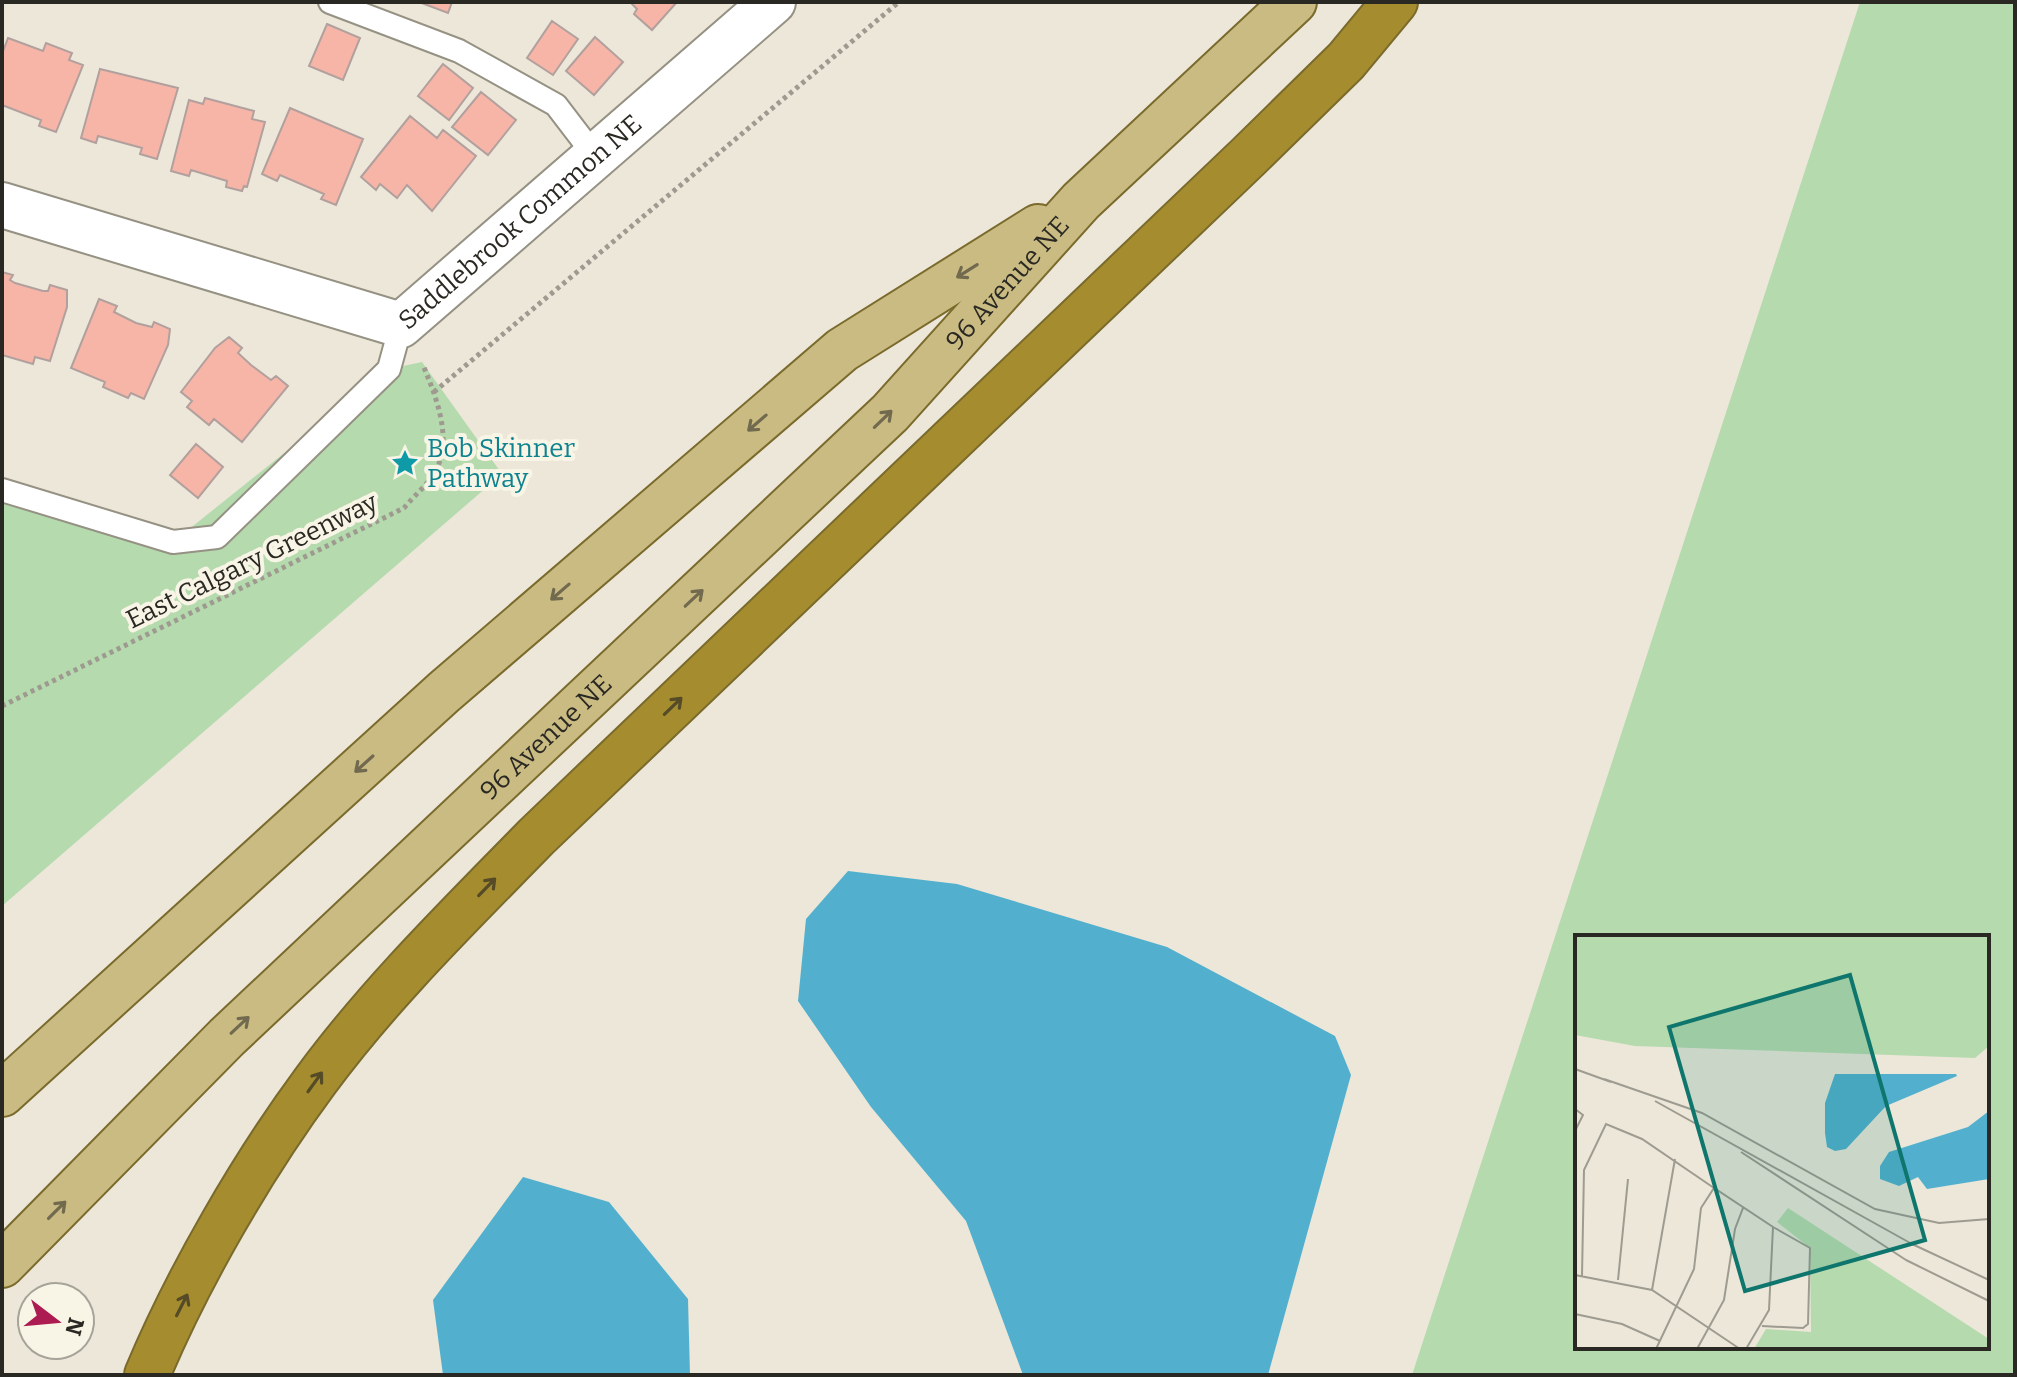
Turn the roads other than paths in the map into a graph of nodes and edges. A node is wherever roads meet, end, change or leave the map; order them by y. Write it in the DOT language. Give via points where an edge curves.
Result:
graph roads {
  1 [pos="330,2"];
  2 [pos="773,2"];
  3 [pos="1294,2"];
  4 [pos="1395,2"];
  5 [pos="595,156"];
  6 [pos="1081,201"];
  7 [pos="2,205"];
  8 [pos="401,325"];
  9 [pos="2,490"];
  10 [pos="2,1094"];
  11 [pos="2,1265"];
  12 [pos="147,1375"];
  1 -- 5 [label="lane" via="459,51 556,105"];
  2 -- 5 [label="street, Saddlebrook Common NE"];
  3 -- 6 [label="main road, 96 Avenue NE"];
  12 -- 4 [label="highway, one-way" via="231,1211 316,1080 427,948 536,837 1248,157 1346,61"];
  5 -- 8 [label="street, Saddlebrook Common NE"];
  6 -- 10 [label="main road, 96 Avenue NE, one-way" via="842,350 433,703"];
  11 -- 6 [label="main road, 96 Avenue NE, one-way" via="227,1037 890,413"];
  7 -- 8 [label="street, Saddlebrook Common NE"];
  8 -- 9 [label="lane" via="389,369 217,537 173,542"];
}
